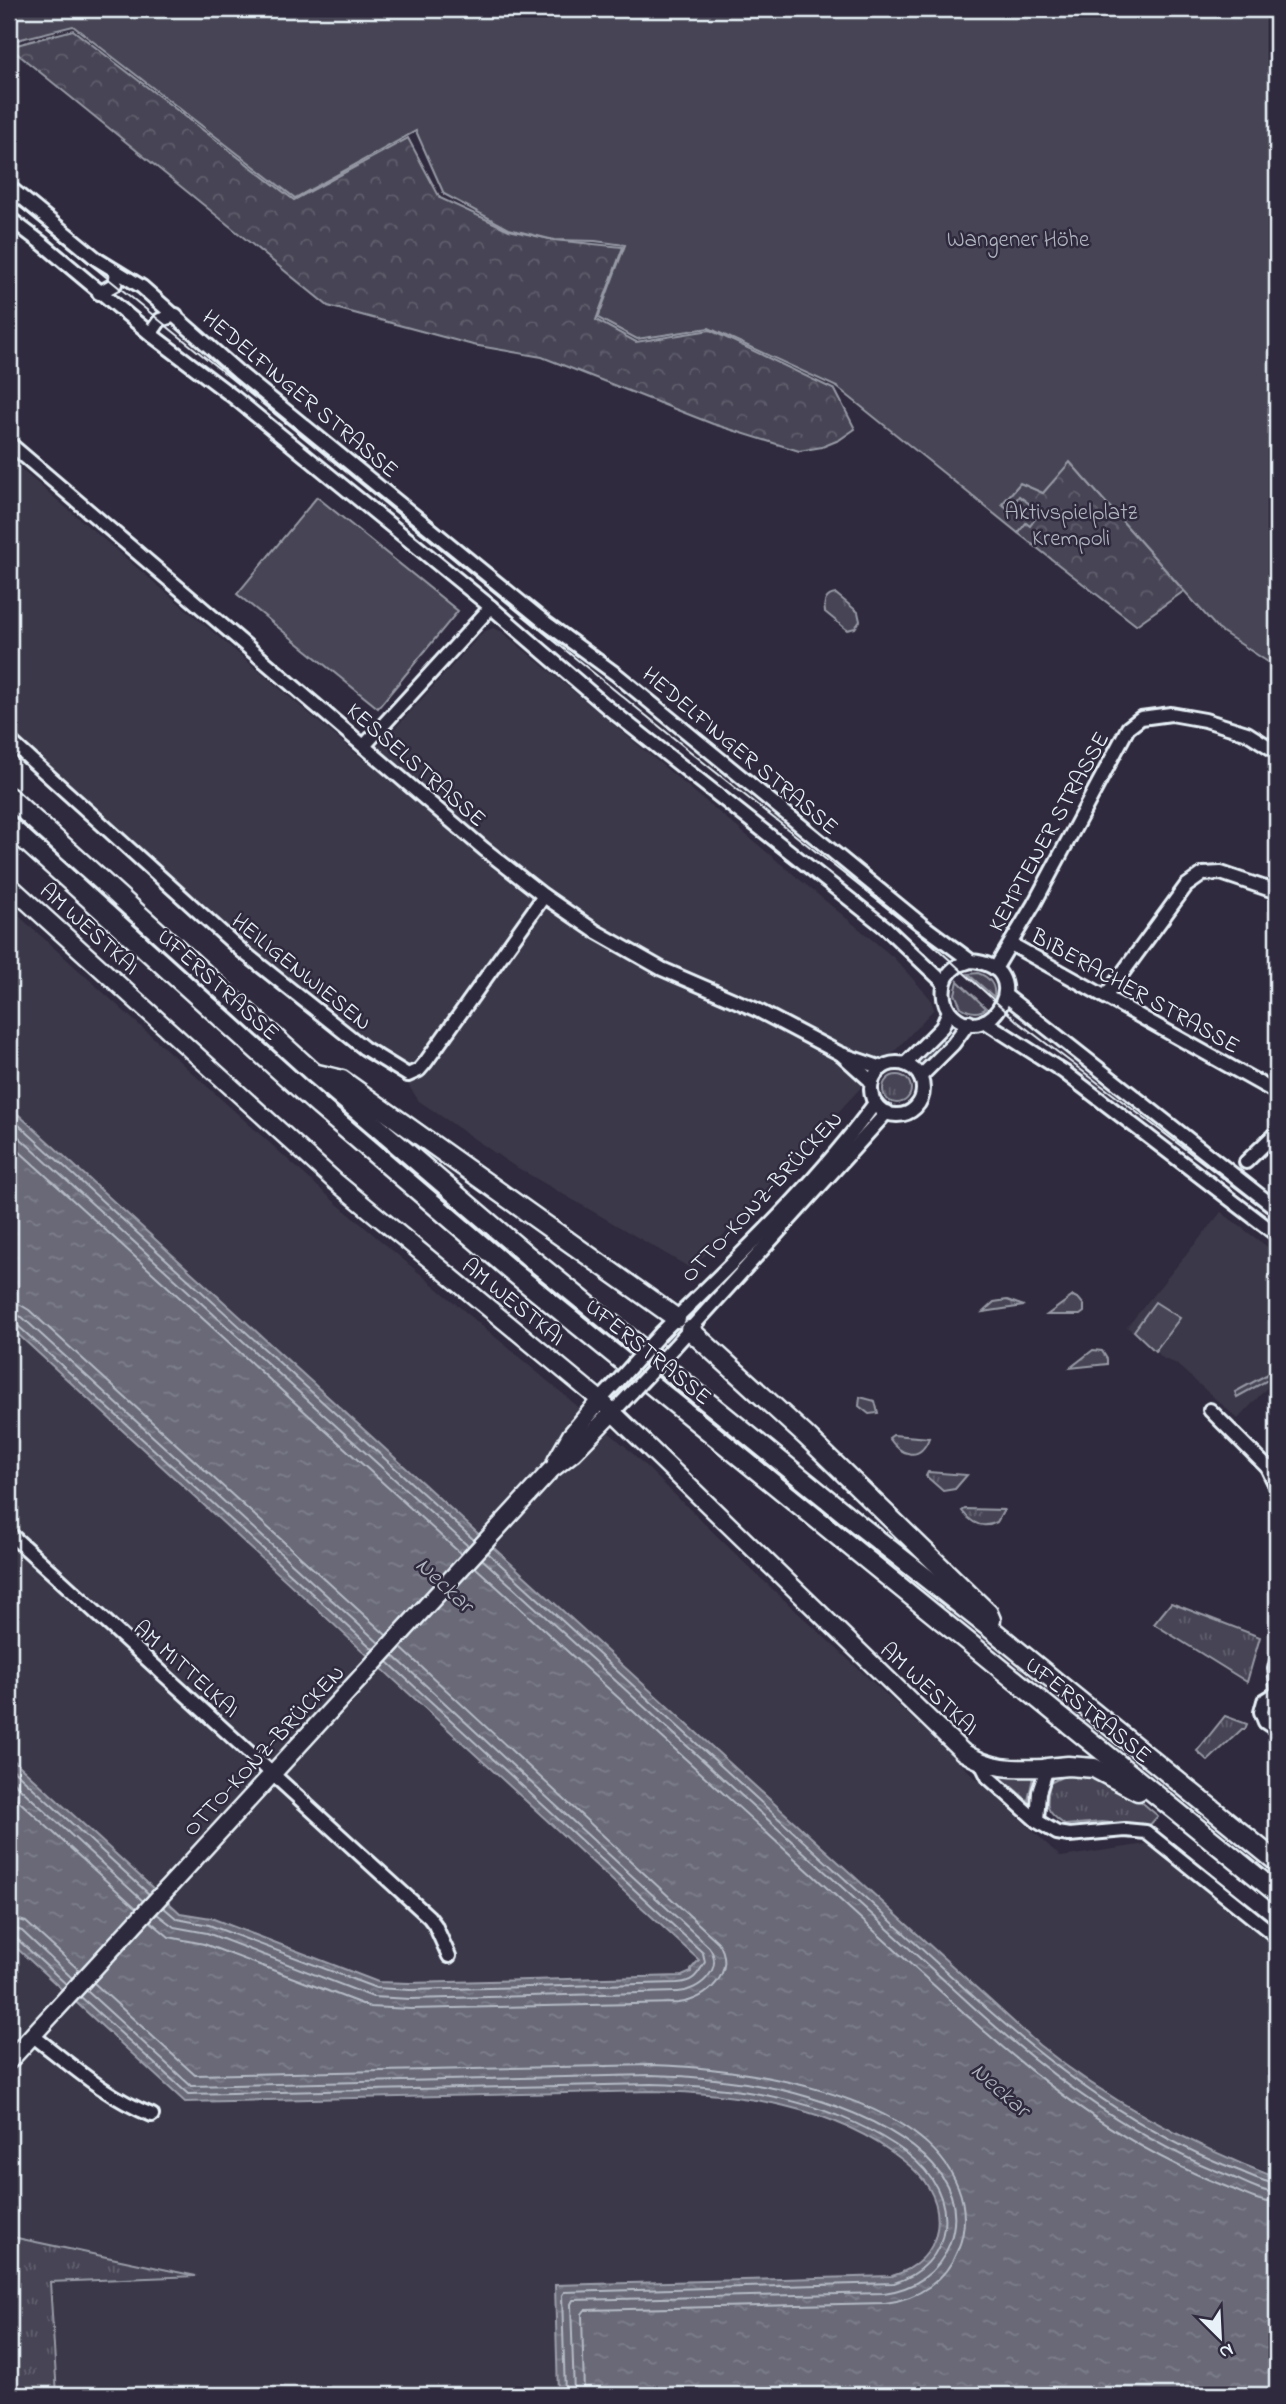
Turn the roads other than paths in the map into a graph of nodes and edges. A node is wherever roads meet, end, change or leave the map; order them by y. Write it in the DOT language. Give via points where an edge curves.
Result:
graph roads {
  1 [pos="9,187"];
  2 [pos="9,218"];
  3 [pos="117,272"];
  4 [pos="99,293"];
  5 [pos="176,315"];
  6 [pos="153,336"];
  7 [pos="9,443"];
  8 [pos="491,607"];
  9 [pos="9,740"];
  10 [pos="364,746"];
  11 [pos="1277,752"];
  12 [pos="9,797"];
  13 [pos="9,826"];
  14 [pos="9,885"];
  15 [pos="1277,892"];
  16 [pos="544,896"];
  17 [pos="1011,944"];
  18 [pos="971,961"];
  19 [pos="995,969"];
  20 [pos="944,983"];
  21 [pos="1005,995"];
  22 [pos="1105,997"];
  23 [pos="949,1011"];
  24 [pos="984,1021"];
  25 [pos="969,1022"];
  26 [pos="841,1054"];
  27 [pos="905,1064"];
  28 [pos="882,1068"];
  29 [pos="314,1073"];
  30 [pos="920,1077"];
  31 [pos="872,1083"];
  32 [pos="1277,1093"];
  33 [pos="875,1103"];
  34 [pos="887,1112"];
  35 [pos="1277,1132"];
  36 [pos="1246,1162"];
  37 [pos="1277,1209"];
  38 [pos="1277,1235"];
  39 [pos="683,1324"];
  40 [pos="600,1400"];
  41 [pos="1210,1410"];
  42 [pos="612,1412"];
  43 [pos="1272,1467"];
  44 [pos="551,1469"];
  45 [pos="1277,1488"];
  46 [pos="9,1533"];
  47 [pos="996,1633"];
  48 [pos="1277,1661"];
  49 [pos="1277,1685"];
  50 [pos="1277,1693"];
  51 [pos="1277,1730"];
  52 [pos="981,1763"];
  53 [pos="1046,1768"];
  54 [pos="272,1774"];
  55 [pos="1153,1792"];
  56 [pos="1037,1821"];
  57 [pos="1277,1862"];
  58 [pos="1277,1893"];
  59 [pos="1277,1937"];
  60 [pos="449,1956"];
  61 [pos="32,2035"];
  62 [pos="9,2061"];
  63 [pos="152,2115"];
  1 -- 3 [label="street, HEDELFINGER STRASSE"];
  2 -- 4 [label="street, HEDELFINGER STRASSE"];
  3 -- 4 [label="street" via="115,284"];
  3 -- 5 [label="street, HEDELFINGER STRASSE"];
  4 -- 6 [label="street, HEDELFINGER STRASSE"];
  5 -- 6 [label="street, HEDELFINGER STRASSE" via="160,320"];
  5 -- 18 [label="street, HEDELFINGER STRASSE" via="248,381"];
  6 -- 8 [label="street, HEDELFINGER STRASSE"];
  7 -- 10 [label="street, KESSELSTRASSE"];
  8 -- 10 [label="street"];
  8 -- 20 [label="street, HEDELFINGER STRASSE" via="607,707 886,928"];
  9 -- 16 [label="street, HEILIGENWIESEN" via="242,950 364,1048 408,1075 425,1063"];
  10 -- 16 [label="street, KESSELSTRASSE"];
  11 -- 17 [label="street, KEMPTENER STRASSE" via="1247,733 1205,720 1171,714 1141,718 1128,728"];
  12 -- 29 [label="highway, UFERSTRASSE"];
  13 -- 55 [label="highway, UFERSTRASSE" via="319,1107 484,1248"];
  14 -- 40 [label="main road, AM WESTKAI" via="336,1182"];
  15 -- 22 [label="street" via="1221,873 1203,874 1186,886"];
  16 -- 26 [label="street, KESSELSTRASSE" via="662,968"];
  17 -- 19 [label="street, KEMPTENER STRASSE"];
  17 -- 22 [label="street, BIBERACHER STRASSE"];
  18 -- 19 [label="street, HEDELFINGER STRASSE"];
  18 -- 20 [label="street" via="957,967"];
  19 -- 21 [label="street" via="1004,982"];
  20 -- 23 [label="street"];
  21 -- 24 [label="street" via="1001,1008"];
  21 -- 37 [label="street"];
  22 -- 32 [label="street, BIBERACHER STRASSE"];
  23 -- 25 [label="street"];
  23 -- 27 [label="street" via="942,1027"];
  24 -- 25 [label="street"];
  24 -- 38 [label="street" via="1064,1072"];
  25 -- 30 [label="street"];
  26 -- 28 [label="street, KESSELSTRASSE"];
  26 -- 31 [label="street, KESSELSTRASSE"];
  27 -- 28 [label="street"];
  27 -- 30 [label="street"];
  28 -- 31 [label="street"];
  29 -- 39 [label="highway" via="342,1080"];
  29 -- 47 [label="highway, UFERSTRASSE" via="528,1256"];
  30 -- 34 [label="street" via="922,1092 917,1104 901,1114"];
  31 -- 33 [label="street"];
  33 -- 34 [label="street"];
  33 -- 39 [label="street, OTTO-KONZ-BRÜCKEN" via="835,1154 698,1298"];
  34 -- 39 [label="street, OTTO-KONZ-BRÜCKEN" via="709,1308"];
  35 -- 36 [label="street"];
  39 -- 40 [label="street, OTTO-KONZ-BRÜCKEN, bridge" via="661,1333"];
  39 -- 42 [label="street, OTTO-KONZ-BRÜCKEN, bridge" via="674,1347"];
  39 -- 47 [label="highway" via="988,1613"];
  40 -- 42 [label="main road, AM WESTKAI"];
  40 -- 44 [label="main road, OTTO-KONZ-BRÜCKEN"];
  41 -- 43 [label="street"];
  42 -- 44 [label="main road, OTTO-KONZ-BRÜCKEN"];
  42 -- 52 [label="main road, AM WESTKAI" via="962,1752"];
  43 -- 45 [label="street"];
  44 -- 54 [label="main road, OTTO-KONZ-BRÜCKEN"];
  46 -- 54 [label="street, AM MITTELKAI"];
  47 -- 57 [label="highway, UFERSTRASSE"];
  48 -- 49 [label="street"];
  50 -- 51 [label="street" via="1264,1701 1261,1712 1265,1722"];
  52 -- 53 [label="main road, AM WESTKAI"];
  52 -- 56 [label="street, AM WESTKAI" via="988,1777"];
  53 -- 55 [label="highway" via="1094,1768 1135,1791"];
  53 -- 56 [label="street"];
  54 -- 60 [label="street, AM MITTELKAI" via="429,1917"];
  54 -- 61 [label="main road, OTTO-KONZ-BRÜCKEN"];
  55 -- 58 [label="highway, UFERSTRASSE"];
  56 -- 59 [label="street, AM WESTKAI" via="1069,1835 1146,1832"];
  61 -- 62 [label="main road, OTTO-KONZ-BRÜCKEN"];
  61 -- 63 [label="street" via="100,2089"];
}
